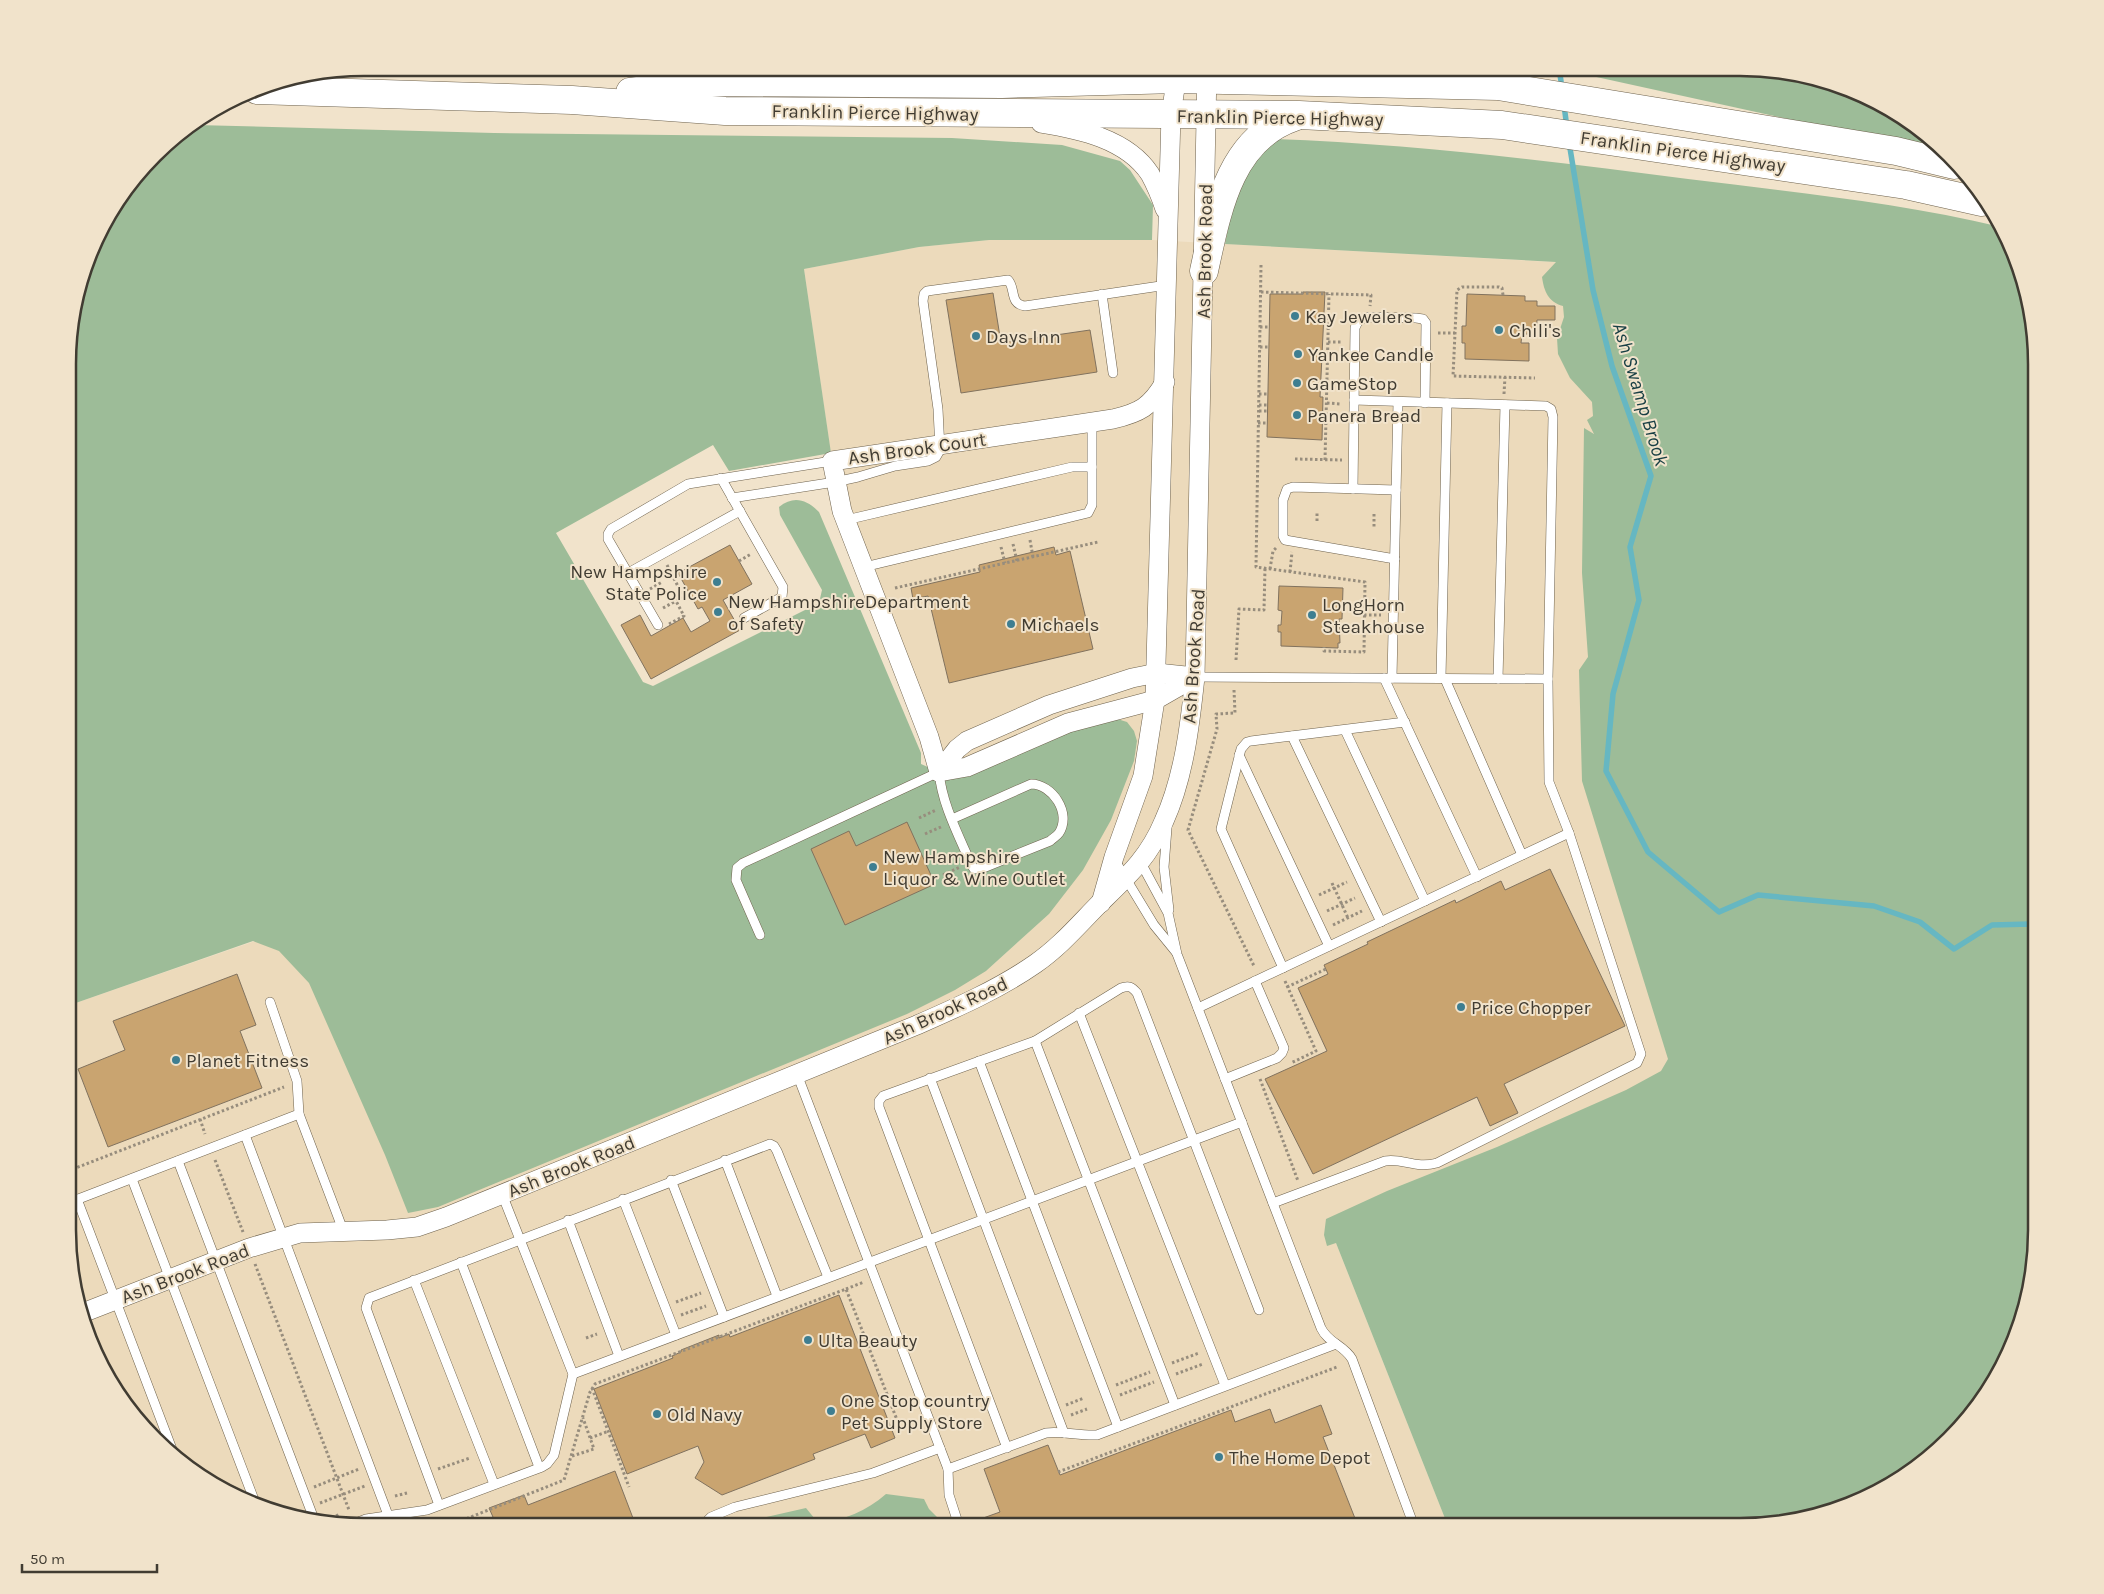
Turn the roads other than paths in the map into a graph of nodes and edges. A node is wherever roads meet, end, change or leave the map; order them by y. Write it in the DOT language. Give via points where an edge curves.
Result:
graph roads {
  1 [pos="1142,76"];
  2 [pos="1177,76"];
  3 [pos="1207,76"];
  4 [pos="1256,76"];
  5 [pos="276,91"];
  6 [pos="572,100"];
  7 [pos="988,113"];
  8 [pos="1171,114"];
  9 [pos="1207,114"];
  10 [pos="1299,115"];
  11 [pos="1946,164"];
  12 [pos="1977,201"];
  13 [pos="1168,217"];
  14 [pos="1204,271"];
  15 [pos="1167,285"];
  16 [pos="1102,294"];
  17 [pos="1113,373"];
  18 [pos="1165,382"];
  19 [pos="1354,400"];
  20 [pos="1398,402"];
  21 [pos="1426,403"];
  22 [pos="1447,403"];
  23 [pos="1505,405"];
  24 [pos="1092,422"];
  25 [pos="940,445"];
  26 [pos="832,461"];
  27 [pos="1092,467"];
  28 [pos="721,478"];
  29 [pos="835,482"];
  30 [pos="1353,489"];
  31 [pos="1396,490"];
  32 [pos="732,498"];
  33 [pos="740,511"];
  34 [pos="846,520"];
  35 [pos="1394,559"];
  36 [pos="864,567"];
  37 [pos="628,573"];
  38 [pos="744,618"];
  39 [pos="658,625"];
  40 [pos="1157,673"];
  41 [pos="1195,677"];
  42 [pos="1388,678"];
  43 [pos="1443,678"];
  44 [pos="1498,679"];
  45 [pos="1548,679"];
  46 [pos="1156,700"];
  47 [pos="1405,722"];
  48 [pos="1344,730"];
  49 [pos="1292,736"];
  50 [pos="1239,755"];
  51 [pos="939,772"];
  52 [pos="1174,797"];
  53 [pos="952,819"];
  54 [pos="1569,833"];
  55 [pos="1522,856"];
  56 [pos="1114,857"];
  57 [pos="1141,863"];
  58 [pos="1477,877"];
  59 [pos="1126,879"];
  60 [pos="1426,901"];
  61 [pos="1101,903"];
  62 [pos="1381,922"];
  63 [pos="1170,923"];
  64 [pos="760,935"];
  65 [pos="1329,946"];
  66 [pos="1178,954"];
  67 [pos="1283,968"];
  68 [pos="1255,981"];
  69 [pos="270,1002"];
  70 [pos="1198,1008"];
  71 [pos="1079,1013"];
  72 [pos="1034,1041"];
  73 [pos="979,1061"];
  74 [pos="797,1074"];
  75 [pos="930,1078"];
  76 [pos="1225,1079"];
  77 [pos="299,1114"];
  78 [pos="1242,1122"];
  79 [pos="245,1135"];
  80 [pos="1192,1141"];
  81 [pos="725,1160"];
  82 [pos="178,1161"];
  83 [pos="1137,1161"];
  84 [pos="132,1179"];
  85 [pos="671,1180"];
  86 [pos="1088,1180"];
  87 [pos="502,1194"];
  88 [pos="623,1199"];
  89 [pos="76,1200"];
  90 [pos="1031,1201"];
  91 [pos="1273,1202"];
  92 [pos="76,1208"];
  93 [pos="983,1219"];
  94 [pos="568,1220"];
  95 [pos="343,1230"];
  96 [pos="283,1238"];
  97 [pos="520,1239"];
  98 [pos="928,1240"];
  99 [pos="217,1261"];
  100 [pos="461,1262"];
  101 [pos="869,1262"];
  102 [pos="828,1277"];
  103 [pos="169,1279"];
  104 [pos="414,1280"];
  105 [pos="778,1296"];
  106 [pos="115,1300"];
  107 [pos="1259,1310"];
  108 [pos="88,1311"];
  109 [pos="724,1316"];
  110 [pos="676,1334"];
  111 [pos="1336,1344"];
  112 [pos="620,1356"];
  113 [pos="574,1374"];
  114 [pos="1226,1385"];
  115 [pos="1175,1405"];
  116 [pos="1118,1427"];
  117 [pos="1064,1433"];
  118 [pos="169,1441"];
  119 [pos="940,1448"];
  120 [pos="1007,1448"];
  121 [pos="540,1467"];
  122 [pos="948,1469"];
  123 [pos="494,1484"];
  124 [pos="252,1495"];
  125 [pos="439,1505"];
  126 [pos="312,1513"];
  127 [pos="388,1515"];
  128 [pos="372,1518"];
  129 [pos="710,1518"];
  130 [pos="956,1518"];
  131 [pos="1411,1518"];
  1 -- 6 [label="highway, Franklin Pierce Highway" via="1002,84 708,82"];
  2 -- 8 [label="street"];
  3 -- 9 [label="street, Ash Brook Road"];
  4 -- 11 [label="highway, Franklin Pierce Highway" via="1498,86 1896,151"];
  5 -- 6 [label="highway, Franklin Pierce Highway"];
  6 -- 7 [label="highway, Franklin Pierce Highway" via="725,111"];
  7 -- 8 [label="highway, Franklin Pierce Highway"];
  7 -- 13 [label="street" via="1056,125 1112,142 1131,154 1149,173"];
  8 -- 9 [label="highway, Franklin Pierce Highway"];
  8 -- 13 [label="street"];
  9 -- 10 [label="highway, Franklin Pierce Highway"];
  9 -- 14 [label="street, Ash Brook Road"];
  10 -- 12 [label="highway, Franklin Pierce Highway" via="1502,125 1906,185"];
  10 -- 14 [label="highway" via="1277,123 1262,134 1236,167 1220,201"];
  13 -- 15 [label="street"];
  14 -- 41 [label="street, Ash Brook Road"];
  15 -- 16 [label="lane"];
  15 -- 18 [label="street"];
  16 -- 17 [label="lane"];
  16 -- 25 [label="lane" via="1020,305 1013,298 1011,282 1003,279 927,290 923,301 938,403"];
  18 -- 24 [label="street, Ash Brook Court" via="1150,404 1139,411"];
  18 -- 40 [label="street"];
  19 -- 20 [label="lane"];
  19 -- 21 [label="lane" via="1357,323 1370,317 1416,318 1426,323"];
  19 -- 30 [label="lane"];
  20 -- 21 [label="lane"];
  20 -- 31 [label="lane"];
  21 -- 22 [label="lane"];
  22 -- 23 [label="lane"];
  22 -- 43 [label="lane"];
  23 -- 44 [label="lane"];
  23 -- 45 [label="lane" via="1546,406 1553,417"];
  24 -- 25 [label="street, Ash Brook Court"];
  24 -- 27 [label="lane"];
  25 -- 26 [label="street, Ash Brook Court"];
  25 -- 29 [label="lane" via="940,453 928,461"];
  26 -- 28 [label="lane"];
  26 -- 29 [label="street, Ash Brook Court"];
  27 -- 34 [label="lane" via="1072,467"];
  27 -- 36 [label="lane" via="1092,505 1088,513"];
  28 -- 32 [label="lane"];
  28 -- 37 [label="lane" via="682,486 611,529 608,539"];
  29 -- 32 [label="lane"];
  29 -- 34 [label="street, Ash Brook Court"];
  30 -- 31 [label="lane"];
  30 -- 35 [label="lane" via="1287,488 1283,536 1289,542"];
  31 -- 35 [label="lane"];
  32 -- 33 [label="lane"];
  33 -- 37 [label="lane"];
  33 -- 38 [label="lane" via="780,581 783,592 782,597"];
  34 -- 36 [label="street, Ash Brook Court"];
  35 -- 42 [label="lane"];
  36 -- 51 [label="street, Ash Brook Court" via="929,737"];
  37 -- 39 [label="lane"];
  40 -- 41 [label="street"];
  40 -- 46 [label="street"];
  40 -- 51 [label="street" via="1132,678 1021,716 968,741 957,749"];
  41 -- 42 [label="lane"];
  41 -- 46 [label="street"];
  41 -- 52 [label="street, Ash Brook Road" via="1192,712"];
  42 -- 43 [label="lane"];
  42 -- 47 [label="lane"];
  43 -- 44 [label="lane"];
  43 -- 55 [label="lane"];
  44 -- 45 [label="lane"];
  45 -- 54 [label="lane" via="1549,782"];
  46 -- 51 [label="street" via="1068,723 967,766"];
  46 -- 56 [label="street" via="1143,776"];
  47 -- 48 [label="lane"];
  47 -- 58 [label="lane"];
  48 -- 49 [label="lane"];
  48 -- 60 [label="lane"];
  49 -- 50 [label="lane" via="1247,742"];
  49 -- 62 [label="lane"];
  50 -- 65 [label="lane"];
  50 -- 67 [label="lane" via="1221,830"];
  51 -- 53 [label="lane" via="940,787"];
  51 -- 64 [label="lane" via="737,868 736,880"];
  52 -- 57 [label="street, Ash Brook Road" via="1164,823"];
  52 -- 63 [label="lane" via="1164,854"];
  53 -- 53 [label="lane" via="974,869 1050,841 1059,833 1062,824 1059,804 1048,788 1038,784 1031,784"];
  54 -- 55 [label="lane"];
  54 -- 91 [label="lane" via="1640,1047 1637,1063 1437,1163 1420,1166 1385,1161"];
  55 -- 58 [label="lane"];
  56 -- 59 [label="lane"];
  56 -- 61 [label="street"];
  57 -- 59 [label="street, Ash Brook Road"];
  57 -- 63 [label="lane" via="1161,898"];
  58 -- 60 [label="lane"];
  59 -- 61 [label="street, Ash Brook Road"];
  59 -- 66 [label="lane" via="1159,933"];
  60 -- 62 [label="lane"];
  61 -- 74 [label="street, Ash Brook Road" via="1036,963 993,990 918,1025"];
  62 -- 65 [label="lane"];
  63 -- 66 [label="lane"];
  65 -- 67 [label="lane"];
  66 -- 70 [label="lane"];
  67 -- 68 [label="lane"];
  68 -- 70 [label="lane"];
  68 -- 76 [label="lane" via="1284,1048 1277,1058"];
  69 -- 77 [label="lane" via="297,1082"];
  70 -- 76 [label="lane"];
  71 -- 72 [label="lane"];
  71 -- 80 [label="lane" via="1121,988 1132,987"];
  71 -- 83 [label="lane"];
  72 -- 73 [label="lane"];
  72 -- 86 [label="lane"];
  73 -- 75 [label="lane"];
  73 -- 90 [label="lane"];
  74 -- 87 [label="street, Ash Brook Road"];
  74 -- 101 [label="lane"];
  75 -- 93 [label="lane"];
  75 -- 98 [label="lane" via="891,1092 879,1101"];
  76 -- 78 [label="lane"];
  77 -- 79 [label="lane"];
  77 -- 95 [label="lane"];
  78 -- 80 [label="lane"];
  78 -- 91 [label="lane"];
  79 -- 82 [label="lane"];
  79 -- 96 [label="lane"];
  80 -- 83 [label="lane"];
  80 -- 107 [label="lane"];
  81 -- 85 [label="lane"];
  81 -- 102 [label="lane" via="764,1144 774,1146"];
  81 -- 105 [label="lane"];
  82 -- 84 [label="lane"];
  82 -- 99 [label="lane"];
  83 -- 86 [label="lane"];
  83 -- 114 [label="lane"];
  84 -- 89 [label="lane"];
  84 -- 103 [label="lane"];
  85 -- 88 [label="lane"];
  85 -- 109 [label="lane"];
  86 -- 90 [label="lane"];
  86 -- 115 [label="lane"];
  87 -- 95 [label="street, Ash Brook Road" via="417,1227"];
  87 -- 97 [label="lane"];
  88 -- 94 [label="lane"];
  88 -- 110 [label="lane"];
  90 -- 93 [label="lane"];
  90 -- 116 [label="lane"];
  91 -- 111 [label="lane" via="1321,1328 1325,1336"];
  92 -- 106 [label="lane"];
  93 -- 98 [label="lane"];
  93 -- 117 [label="lane"];
  94 -- 97 [label="lane"];
  94 -- 112 [label="lane"];
  95 -- 96 [label="street, Ash Brook Road" via="300,1233"];
  96 -- 99 [label="street, Ash Brook Road"];
  96 -- 127 [label="lane"];
  97 -- 100 [label="lane"];
  97 -- 113 [label="lane"];
  98 -- 101 [label="lane"];
  98 -- 120 [label="lane"];
  99 -- 103 [label="street, Ash Brook Road"];
  99 -- 126 [label="lane"];
  100 -- 104 [label="lane"];
  100 -- 121 [label="lane"];
  101 -- 102 [label="lane"];
  101 -- 119 [label="lane"];
  102 -- 105 [label="lane"];
  103 -- 106 [label="street, Ash Brook Road"];
  103 -- 124 [label="lane"];
  104 -- 123 [label="lane"];
  104 -- 125 [label="lane" via="369,1298 366,1308"];
  105 -- 109 [label="lane"];
  106 -- 108 [label="street, Ash Brook Road"];
  106 -- 118 [label="lane"];
  109 -- 110 [label="lane"];
  110 -- 112 [label="lane"];
  111 -- 114 [label="lane"];
  111 -- 131 [label="lane" via="1352,1359"];
  112 -- 113 [label="lane"];
  113 -- 121 [label="lane" via="554,1455"];
  114 -- 115 [label="lane"];
  115 -- 116 [label="lane"];
  116 -- 117 [label="lane" via="1097,1435"];
  117 -- 120 [label="lane" via="1046,1434"];
  119 -- 122 [label="lane"];
  119 -- 129 [label="lane" via="873,1473 735,1507"];
  120 -- 122 [label="lane"];
  121 -- 123 [label="lane"];
  122 -- 130 [label="lane" via="949,1496"];
  123 -- 125 [label="lane"];
  125 -- 127 [label="lane" via="414,1513"];
  127 -- 128 [label="lane"];
}
